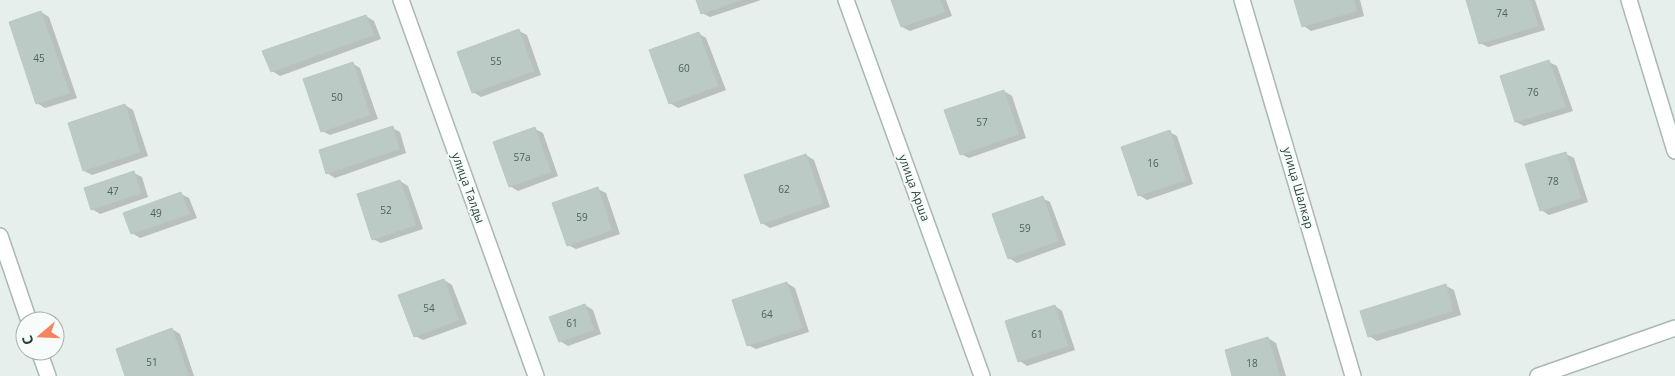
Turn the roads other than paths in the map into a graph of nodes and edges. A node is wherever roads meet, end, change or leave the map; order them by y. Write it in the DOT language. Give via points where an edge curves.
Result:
graph roads {
  1 [pos="401,0"];
  2 [pos="846,0"];
  3 [pos="1242,0"];
  4 [pos="1629,0"];
  5 [pos="1675,151"];
  6 [pos="0,236"];
  7 [pos="26,311"];
  8 [pos="1675,328"];
  9 [pos="43,361"];
  10 [pos="48,376"];
  11 [pos="536,376"];
  12 [pos="982,376"];
  13 [pos="1353,376"];
  14 [pos="1538,376"];
  1 -- 11 [label="street, улица Талды"];
  2 -- 12 [label="street, улица Арша"];
  3 -- 13 [label="street, улица Шалкар"];
  4 -- 5 [label="street"];
  6 -- 7 [label="street"];
  8 -- 14 [label="street"];
  9 -- 10 [label="street"];
}
